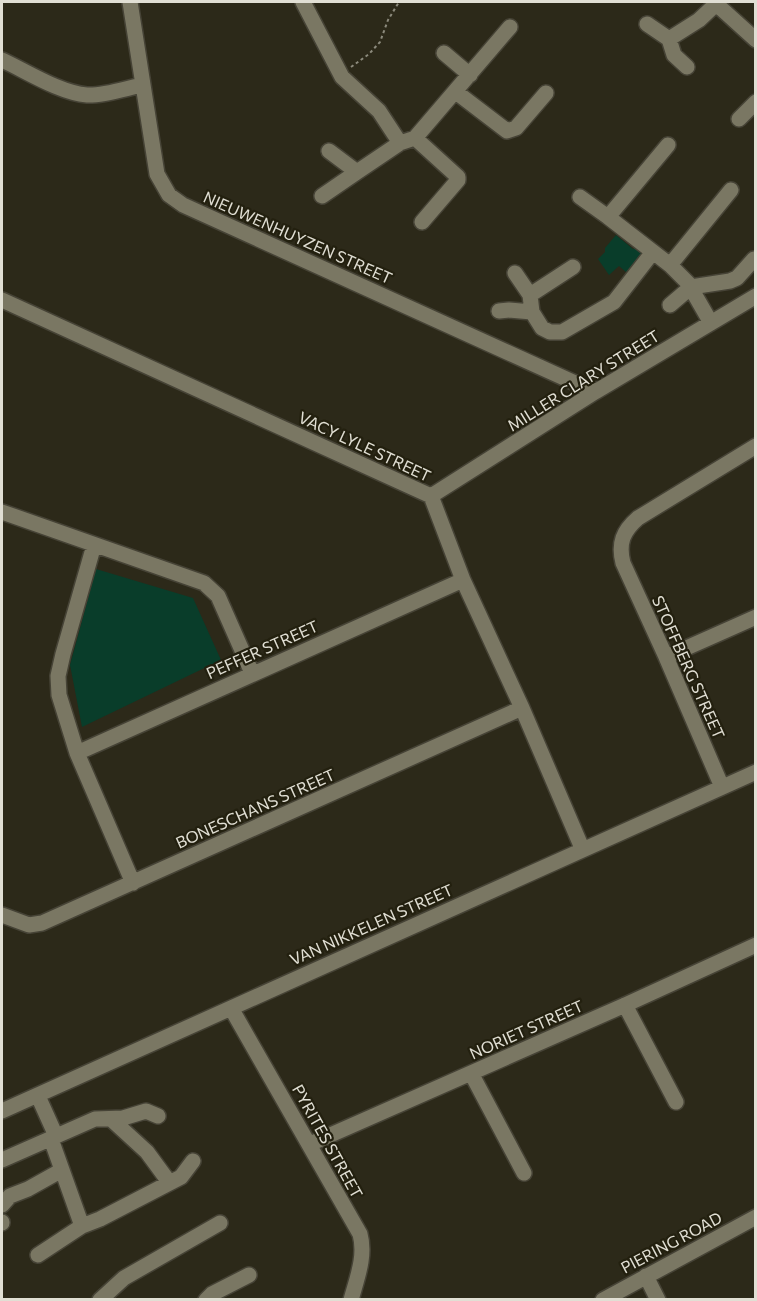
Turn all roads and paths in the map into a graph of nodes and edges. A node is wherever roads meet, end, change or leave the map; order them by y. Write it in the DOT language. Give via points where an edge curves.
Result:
graph roads {
  1 [pos="130,2"];
  2 [pos="303,2"];
  3 [pos="399,2"];
  4 [pos="715,3"];
  5 [pos="646,24"];
  6 [pos="510,27"];
  7 [pos="669,39"];
  8 [pos="756,40"];
  9 [pos="444,53"];
  10 [pos="2,60"];
  11 [pos="687,67"];
  12 [pos="470,75"];
  13 [pos="342,77"];
  14 [pos="142,85"];
  15 [pos="456,92"];
  16 [pos="546,93"];
  17 [pos="756,102"];
  18 [pos="739,119"];
  19 [pos="415,138"];
  20 [pos="400,143"];
  21 [pos="668,145"];
  22 [pos="329,151"];
  23 [pos="357,172"];
  24 [pos="731,190"];
  25 [pos="322,196"];
  26 [pos="580,197"];
  27 [pos="608,217"];
  28 [pos="422,222"];
  29 [pos="653,252"];
  30 [pos="754,259"];
  31 [pos="670,265"];
  32 [pos="573,267"];
  33 [pos="515,273"];
  34 [pos="691,286"];
  35 [pos="530,295"];
  36 [pos="756,296"];
  37 [pos="2,300"];
  38 [pos="670,305"];
  39 [pos="499,311"];
  40 [pos="532,312"];
  41 [pos="711,323"];
  42 [pos="595,392"];
  43 [pos="756,446"];
  44 [pos="431,496"];
  45 [pos="2,512"];
  46 [pos="94,545"];
  47 [pos="463,580"];
  48 [pos="756,617"];
  49 [pos="666,657"];
  50 [pos="252,673"];
  51 [pos="522,708"];
  52 [pos="77,753"];
  53 [pos="756,772"];
  54 [pos="722,787"];
  55 [pos="582,848"];
  56 [pos="133,883"];
  57 [pos="2,915"];
  58 [pos="756,945"];
  59 [pos="625,1005"];
  60 [pos="231,1008"];
  61 [pos="471,1073"];
  62 [pos="38,1096"];
  63 [pos="676,1102"];
  64 [pos="2,1111"];
  65 [pos="158,1116"];
  66 [pos="111,1119"];
  67 [pos="53,1138"];
  68 [pos="310,1144"];
  69 [pos="2,1160"];
  70 [pos="193,1161"];
  71 [pos="62,1170"];
  72 [pos="524,1173"];
  73 [pos="169,1182"];
  74 [pos="2,1205"];
  75 [pos="756,1217"];
  76 [pos="220,1223"];
  77 [pos="82,1226"];
  78 [pos="38,1255"];
  79 [pos="249,1275"];
  80 [pos="646,1276"];
  81 [pos="100,1299"];
  82 [pos="207,1299"];
  83 [pos="351,1299"];
  84 [pos="603,1299"];
  85 [pos="658,1299"];
  1 -- 14 [label="street, NIEUWENHUYZEN STREET"];
  2 -- 13 [label="street"];
  3 -- 13 [label="path" via="380,42"];
  4 -- 7 [label="street" via="699,20"];
  4 -- 8 [label="street"];
  5 -- 7 [label="street"];
  6 -- 12 [label="street"];
  7 -- 11 [label="street" via="674,55"];
  9 -- 12 [label="street"];
  10 -- 14 [label="street" via="67,90 90,96"];
  12 -- 15 [label="street"];
  13 -- 20 [label="street" via="379,111"];
  14 -- 42 [label="street, NIEUWENHUYZEN STREET" via="157,174 169,195 183,205"];
  15 -- 16 [label="street" via="507,131 516,129"];
  15 -- 19 [label="street"];
  17 -- 18 [label="street"];
  19 -- 20 [label="street"];
  19 -- 28 [label="street" via="458,177"];
  20 -- 23 [label="street"];
  21 -- 27 [label="street"];
  22 -- 23 [label="street"];
  23 -- 25 [label="street"];
  24 -- 31 [label="street"];
  26 -- 27 [label="street"];
  27 -- 29 [label="street"];
  29 -- 31 [label="street"];
  29 -- 40 [label="street" via="614,302 562,332 542,328"];
  30 -- 34 [label="street" via="730,281"];
  31 -- 34 [label="street"];
  32 -- 35 [label="street"];
  33 -- 35 [label="street"];
  34 -- 38 [label="street"];
  34 -- 41 [label="street"];
  35 -- 40 [label="street"];
  36 -- 41 [label="street, MILLER CLARY STREET"];
  37 -- 44 [label="street, VACY LYLE STREET"];
  39 -- 40 [label="street"];
  41 -- 42 [label="street, MILLER CLARY STREET"];
  42 -- 44 [label="street, MILLER CLARY STREET"];
  43 -- 49 [label="street, STOFFBERG STREET" via="629,525 624,532 620,552 623,563"];
  44 -- 47 [label="street, VACY LYLE STREET"];
  45 -- 46 [label="street"];
  46 -- 50 [label="street" via="208,586 218,596"];
  46 -- 52 [label="street" via="58,676 59,695"];
  47 -- 50 [label="street, PEFFER STREET"];
  47 -- 51 [label="street, VACY LYLE STREET"];
  48 -- 49 [label="street"];
  49 -- 54 [label="street, STOFFBERG STREET"];
  50 -- 52 [label="street, PEFFER STREET"];
  51 -- 55 [label="street, VACY LYLE STREET"];
  51 -- 56 [label="street, BONESCHANS STREET"];
  52 -- 56 [label="street"];
  53 -- 54 [label="street, VAN NIKKELEN STREET"];
  54 -- 55 [label="street, VAN NIKKELEN STREET"];
  55 -- 60 [label="street, VAN NIKKELEN STREET"];
  56 -- 57 [label="street, BONESCHANS STREET" via="34,925"];
  58 -- 59 [label="street, NORIET STREET"];
  59 -- 61 [label="street, NORIET STREET"];
  59 -- 63 [label="street"];
  60 -- 62 [label="street, VAN NIKKELEN STREET"];
  60 -- 68 [label="street, PYRITES STREET"];
  61 -- 68 [label="street, NORIET STREET"];
  61 -- 72 [label="street"];
  62 -- 64 [label="street, VAN NIKKELEN STREET"];
  62 -- 67 [label="street"];
  65 -- 66 [label="street" via="146,1111"];
  66 -- 67 [label="street" via="95,1119"];
  66 -- 73 [label="street" via="147,1152"];
  67 -- 69 [label="street"];
  67 -- 71 [label="street"];
  68 -- 83 [label="street, PYRITES STREET" via="363,1244"];
  70 -- 73 [label="street" via="180,1177"];
  71 -- 74 [label="street" via="10,1196"];
  71 -- 77 [label="street"];
  73 -- 77 [label="street"];
  75 -- 80 [label="street, PIERING ROAD"];
  76 -- 81 [label="street" via="124,1278"];
  77 -- 78 [label="street"];
  79 -- 82 [label="street"];
  80 -- 84 [label="street, PIERING ROAD"];
  80 -- 85 [label="street"];
}
